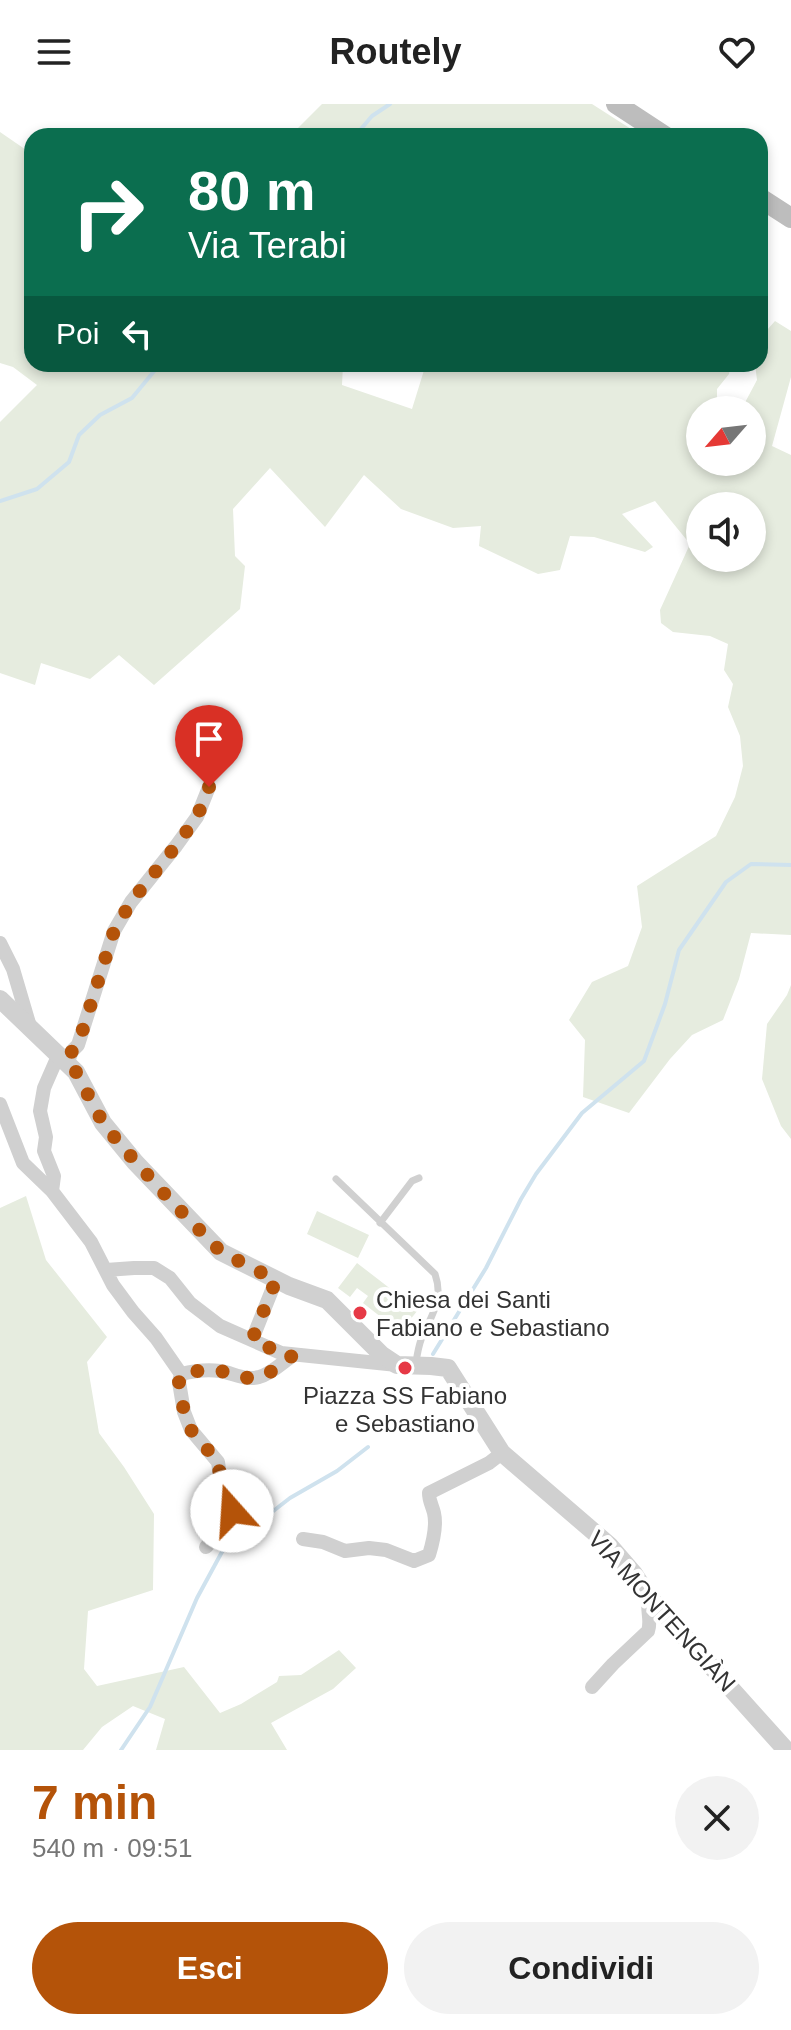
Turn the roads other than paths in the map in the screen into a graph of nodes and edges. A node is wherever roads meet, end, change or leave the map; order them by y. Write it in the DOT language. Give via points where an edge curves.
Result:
graph roads {
  1 [pos="616,104"];
  2 [pos="653,128"];
  3 [pos="768,203"];
  4 [pos="791,218"];
  5 [pos="209,787"];
  6 [pos="0,943"];
  7 [pos="0,999"];
  8 [pos="31,1030"];
  9 [pos="62,1060"];
  10 [pos="0,1104"];
  11 [pos="419,1178"];
  12 [pos="336,1179"];
  13 [pos="52,1191"];
  14 [pos="380,1223"];
  15 [pos="106,1270"];
  16 [pos="276,1280"];
  17 [pos="252,1340"];
  18 [pos="292,1356"];
  19 [pos="406,1365"];
  20 [pos="181,1374"];
  21 [pos="502,1453"];
  22 [pos="303,1539"];
  23 [pos="206,1547"];
  24 [pos="649,1597"];
  25 [pos="592,1687"];
  26 [pos="786,1750"];
  1 -- 2 [label="main road"];
  3 -- 4 [label="main road"];
  5 -- 9 [label="street" via="197,817 114,931 78,1045"];
  6 -- 8 [label="street"];
  7 -- 8 [label="street"];
  8 -- 9 [label="street"];
  9 -- 13 [label="street" via="44,1088 40,1111 44,1151 54,1176"];
  9 -- 16 [label="street" via="76,1072 103,1123 127,1152 221,1252"];
  10 -- 13 [label="street" via="23,1163"];
  11 -- 14 [label="lane"];
  12 -- 14 [label="lane"];
  13 -- 15 [label="street"];
  14 -- 19 [label="lane" via="435,1274 440,1289 433,1317"];
  15 -- 17 [label="street" via="154,1268 220,1326"];
  15 -- 20 [label="street"];
  16 -- 17 [label="street"];
  16 -- 19 [label="street" via="327,1300 382,1355"];
  17 -- 18 [label="street"];
  18 -- 19 [label="street"];
  18 -- 20 [label="street" via="259,1377 218,1370"];
  19 -- 21 [label="street, VIA MONTENGIÀN" via="448,1368"];
  20 -- 23 [label="street" via="184,1412 191,1430 218,1462 223,1496 232,1511 232,1519"];
  21 -- 22 [label="street" via="429,1493 435,1516 429,1555 414,1561 386,1550 345,1551"];
  21 -- 24 [label="street, VIA MONTENGIÀN" via="609,1545"];
  24 -- 25 [label="street" via="648,1631"];
  24 -- 26 [label="street, VIA MONTENGIÀN"];
}
